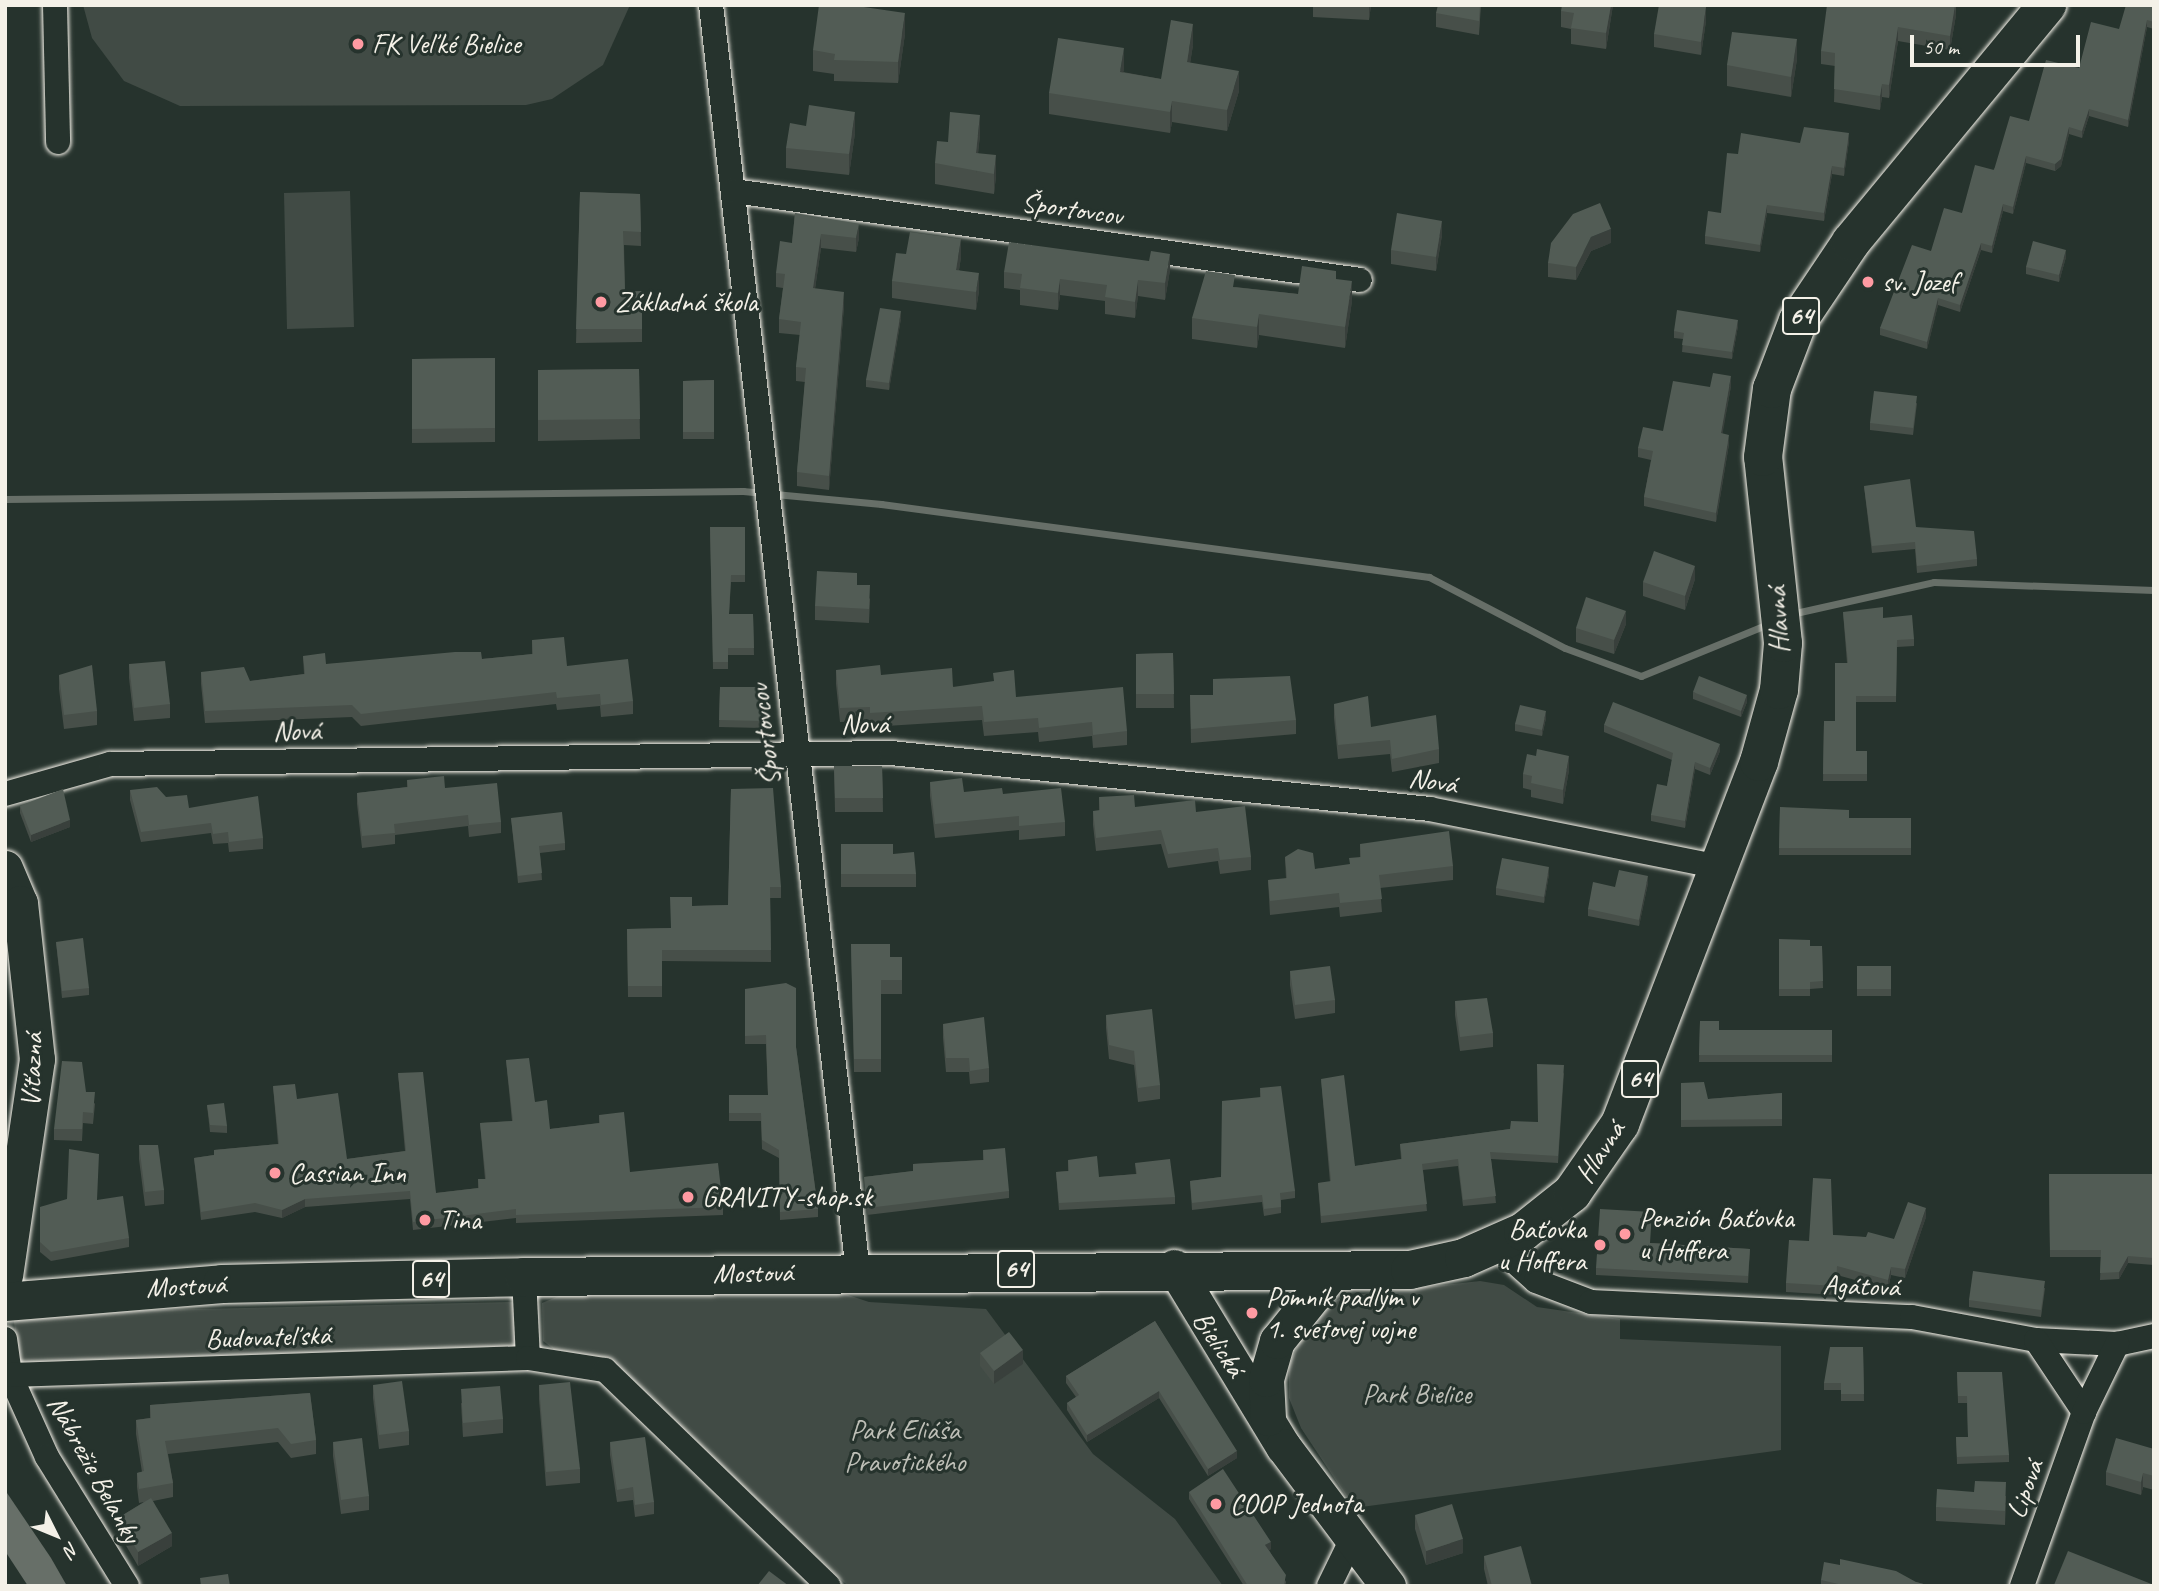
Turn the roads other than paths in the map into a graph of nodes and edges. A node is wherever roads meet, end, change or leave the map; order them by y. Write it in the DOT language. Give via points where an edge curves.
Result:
graph roads {
  1 [pos="55,5"];
  2 [pos="710,5"];
  3 [pos="2047,5"];
  4 [pos="58,142"];
  5 [pos="734,191"];
  6 [pos="1360,280"];
  7 [pos="797,754"];
  8 [pos="5,794"];
  9 [pos="1719,867"];
  10 [pos="5,868"];
  11 [pos="1497,1246"];
  12 [pos="1174,1267"];
  13 [pos="1334,1270"];
  14 [pos="858,1272"];
  15 [pos="5,1275"];
  16 [pos="524,1277"];
  17 [pos="5,1302"];
  18 [pos="2154,1336"];
  19 [pos="5,1339"];
  20 [pos="2036,1340"];
  21 [pos="2117,1344"];
  22 [pos="528,1358"];
  23 [pos="10,1375"];
  24 [pos="2084,1412"];
  25 [pos="1268,1418"];
  26 [pos="1350,1543"];
  27 [pos="127,1586"];
  28 [pos="829,1586"];
  29 [pos="1329,1586"];
  30 [pos="1388,1586"];
  31 [pos="2022,1586"];
  1 -- 4 [label="street"];
  2 -- 5 [label="street, Športovcov"];
  3 -- 9 [label="main road, Hlavná / 64" via="1851,242 1798,321 1772,389 1763,457 1783,643 1779,690 1759,762"];
  5 -- 6 [label="street, Športovcov"];
  5 -- 7 [label="street, Športovcov"];
  7 -- 8 [label="street, Nová" via="110,764"];
  7 -- 9 [label="street, Nová" via="891,753 1430,808"];
  7 -- 14 [label="street, Športovcov"];
  9 -- 11 [label="main road, Hlavná / 64" via="1633,1097 1600,1159 1550,1213"];
  10 -- 15 [label="main road, Víťazná" via="20,903 37,1059"];
  11 -- 13 [label="main road, Mostová / 64" via="1410,1270"];
  11 -- 20 [label="street, Agátová" via="1536,1280 1591,1302 1912,1318"];
  12 -- 13 [label="main road, Mostová / 64"];
  12 -- 14 [label="main road, Mostová / 64"];
  12 -- 25 [label="main road, Bielická"];
  13 -- 25 [label="main road, Bielická" via="1277,1341 1266,1379"];
  14 -- 16 [label="main road, Mostová / 64"];
  16 -- 17 [label="main road, Mostová / 64" via="222,1284"];
  16 -- 22 [label="street"];
  18 -- 21 [label="street, Agátová"];
  19 -- 23 [label="street, Nábrežie Belanky"];
  20 -- 21 [label="street, Agátová"];
  20 -- 24 [label="street"];
  21 -- 24 [label="street, Lipová"];
  22 -- 23 [label="street, Budovateľská"];
  22 -- 28 [label="street, Budovateľská" via="606,1370"];
  23 -- 27 [label="street, Nábrežie Belanky" via="47,1457"];
  24 -- 31 [label="street, Lipová"];
  25 -- 26 [label="main road, Bielická"];
  26 -- 29 [label="street"];
  26 -- 30 [label="main road, Bielická"];
}
